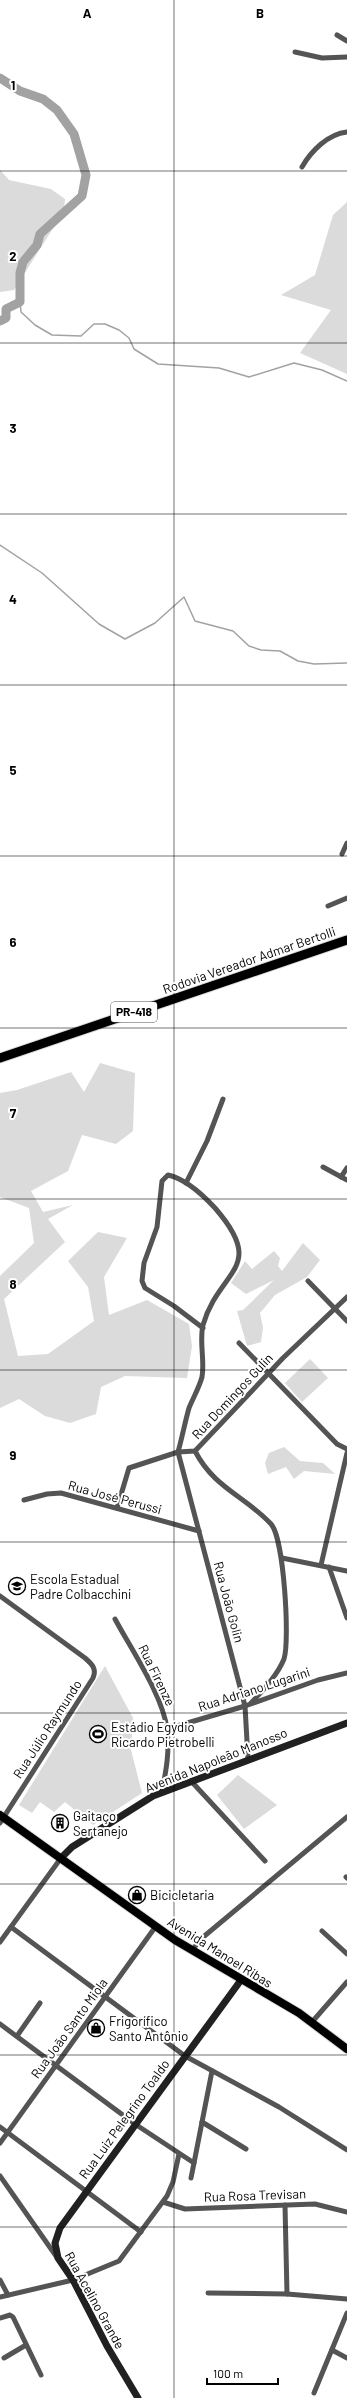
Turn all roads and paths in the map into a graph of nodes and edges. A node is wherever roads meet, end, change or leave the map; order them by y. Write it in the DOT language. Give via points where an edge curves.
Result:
graph roads {
  1 [pos="337,35"];
  2 [pos="346,39"];
  3 [pos="295,52"];
  4 [pos="347,57"];
  5 [pos="347,132"];
  6 [pos="302,167"];
  7 [pos="347,843"];
  8 [pos="342,854"];
  9 [pos="347,898"];
  10 [pos="328,906"];
  11 [pos="347,940"];
  12 [pos="0,1058"];
  13 [pos="223,1098"];
  14 [pos="323,1167"];
  15 [pos="347,1168"];
  16 [pos="341,1177"];
  17 [pos="347,1180"];
  18 [pos="186,1183"];
  19 [pos="308,1281"];
  20 [pos="347,1297"];
  21 [pos="335,1309"];
  22 [pos="347,1321"];
  23 [pos="203,1328"];
  24 [pos="239,1343"];
  25 [pos="269,1374"];
  26 [pos="347,1449"];
  27 [pos="195,1451"];
  28 [pos="178,1452"];
  29 [pos="347,1454"];
  30 [pos="24,1500"];
  31 [pos="117,1508"];
  32 [pos="199,1531"];
  33 [pos="282,1558"];
  34 [pos="321,1565"];
  35 [pos="329,1567"];
  36 [pos="347,1570"];
  37 [pos="0,1596"];
  38 [pos="347,1618"];
  39 [pos="115,1619"];
  40 [pos="347,1673"];
  41 [pos="251,1703"];
  42 [pos="245,1706"];
  43 [pos="347,1723"];
  44 [pos="167,1728"];
  45 [pos="248,1759"];
  46 [pos="191,1781"];
  47 [pos="162,1792"];
  48 [pos="1,1817"];
  49 [pos="347,1817"];
  50 [pos="61,1858"];
  51 [pos="265,1861"];
  52 [pos="156,1926"];
  53 [pos="10,1927"];
  54 [pos="322,1932"];
  55 [pos="0,1942"];
  56 [pos="192,1950"];
  57 [pos="347,1954"];
  58 [pos="241,1980"];
  59 [pos="347,1982"];
  60 [pos="106,1997"];
  61 [pos="40,2003"];
  62 [pos="312,2022"];
  63 [pos="0,2024"];
  64 [pos="17,2036"];
  65 [pos="347,2049"];
  66 [pos="185,2056"];
  67 [pos="56,2065"];
  68 [pos="212,2071"];
  69 [pos="202,2122"];
  70 [pos="136,2124"];
  71 [pos="0,2127"];
  72 [pos="8,2132"];
  73 [pos="0,2143"];
  74 [pos="246,2149"];
  75 [pos="347,2150"];
  76 [pos="179,2154"];
  77 [pos="194,2163"];
  78 [pos="0,2176"];
  79 [pos="191,2178"];
  80 [pos="86,2191"];
  81 [pos="163,2202"];
  82 [pos="285,2205"];
  83 [pos="347,2212"];
  84 [pos="141,2232"];
  85 [pos="58,2258"];
  86 [pos="0,2280"];
  87 [pos="73,2280"];
  88 [pos="208,2293"];
  89 [pos="287,2294"];
  90 [pos="8,2295"];
  91 [pos="0,2297"];
  92 [pos="347,2299"];
  93 [pos="347,2313"];
  94 [pos="0,2318"];
  95 [pos="26,2345"];
  96 [pos="332,2350"];
  97 [pos="4,2358"];
  98 [pos="347,2358"];
  99 [pos="41,2375"];
  100 [pos="314,2393"];
  101 [pos="138,2398"];
  1 -- 2 [label="street"];
  3 -- 4 [label="street" via="322,58"];
  5 -- 6 [label="street" via="328,139 309,156"];
  7 -- 8 [label="street"];
  9 -- 10 [label="street"];
  11 -- 12 [label="highway, Rodovia Vereador Admar Bertolli / PR-418"];
  13 -- 18 [label="street" via="207,1141"];
  14 -- 16 [label="street"];
  15 -- 16 [label="street"];
  16 -- 17 [label="street"];
  18 -- 23 [label="street" via="226,1220 236,1235 240,1250 238,1261 210,1308"];
  18 -- 23 [label="street" via="171,1176 163,1178 156,1233 144,1264 142,1282 145,1288"];
  19 -- 21 [label="street"];
  20 -- 21 [label="street, Rua Domingos Gulin"];
  21 -- 22 [label="street"];
  21 -- 25 [label="street, Rua Domingos Gulin"];
  23 -- 28 [label="street" via="202,1377 190,1407"];
  24 -- 25 [label="street"];
  25 -- 26 [label="street" via="337,1444"];
  25 -- 27 [label="street, Rua Domingos Gulin"];
  27 -- 28 [label="street, Rua Domingos Gulin"];
  27 -- 33 [label="street" via="210,1474 271,1524 278,1537"];
  28 -- 31 [label="street, Rua Domingos Gulin" via="129,1468"];
  28 -- 32 [label="street, Rua João Golin"];
  29 -- 34 [label="street"];
  30 -- 31 [label="street, Rua José Perussi" via="61,1493"];
  31 -- 32 [label="street, Rua José Perussi"];
  32 -- 42 [label="street, Rua João Golin"];
  33 -- 34 [label="street"];
  33 -- 41 [label="street" via="286,1643 284,1658 272,1679"];
  34 -- 35 [label="street"];
  35 -- 36 [label="street"];
  35 -- 38 [label="street"];
  37 -- 48 [label="street, Rua Júlio Raymundo" via="85,1658 92,1665 94,1672"];
  39 -- 44 [label="street, Rua Firenze" via="160,1703"];
  40 -- 41 [label="street, Rua Adriano Lugarini"];
  41 -- 42 [label="street, Rua Adriano Lugarini"];
  42 -- 44 [label="street, Rua Adriano Lugarini"];
  42 -- 45 [label="street, Rua João Golin"];
  43 -- 45 [label="street, Avenida Napoleão Manosso"];
  44 -- 47 [label="street, Rua Firenze" via="168,1755"];
  45 -- 46 [label="street, Avenida Napoleão Manosso"];
  46 -- 47 [label="street, Avenida Napoleão Manosso"];
  46 -- 51 [label="street"];
  47 -- 50 [label="street, Avenida Napoleão Manosso" via="72,1847"];
  48 -- 50 [label="main road, Avenida Manoel Ribas"];
  49 -- 56 [label="street" via="202,1938"];
  50 -- 52 [label="main road, Avenida Manoel Ribas"];
  50 -- 53 [label="street"];
  52 -- 56 [label="main road, Avenida Manoel Ribas"];
  52 -- 60 [label="street, Rua João Santo Miola"];
  53 -- 55 [label="street"];
  53 -- 60 [label="street"];
  54 -- 57 [label="street"];
  56 -- 58 [label="main road, Avenida Manoel Ribas"];
  58 -- 62 [label="main road, Avenida Manoel Ribas"];
  58 -- 66 [label="street, Rua Luiz Pelegrino Toaldo"];
  59 -- 62 [label="street"];
  60 -- 66 [label="street"];
  60 -- 67 [label="street, Rua João Santo Miola"];
  61 -- 64 [label="street"];
  62 -- 65 [label="main road, Avenida Manoel Ribas"];
  63 -- 64 [label="street"];
  64 -- 67 [label="street"];
  66 -- 68 [label="street"];
  66 -- 70 [label="street, Rua Luiz Pelegrino Toaldo"];
  67 -- 70 [label="street"];
  67 -- 72 [label="street, Rua João Santo Miola"];
  68 -- 69 [label="street"];
  68 -- 75 [label="street" via="279,2107"];
  69 -- 74 [label="street"];
  69 -- 77 [label="street"];
  70 -- 76 [label="street"];
  70 -- 80 [label="street, Rua Luiz Pelegrino Toaldo"];
  71 -- 72 [label="street"];
  72 -- 73 [label="street, Rua João Santo Miola"];
  72 -- 80 [label="street"];
  76 -- 77 [label="street"];
  76 -- 81 [label="street" via="173,2182"];
  77 -- 79 [label="street"];
  78 -- 85 [label="street, Rua Acelino Grande"];
  80 -- 84 [label="street"];
  80 -- 85 [label="street, Rua Luiz Pelegrino Toaldo" via="57,2232 55,2243"];
  81 -- 82 [label="street, Rua Rosa Trevisan" via="185,2209"];
  81 -- 84 [label="street"];
  82 -- 83 [label="street, Rua Rosa Trevisan" via="315,2204"];
  82 -- 89 [label="street"];
  84 -- 87 [label="street" via="119,2261"];
  85 -- 87 [label="street, Rua Acelino Grande"];
  86 -- 90 [label="street"];
  87 -- 90 [label="street"];
  87 -- 101 [label="street, Rua Acelino Grande" via="103,2340"];
  88 -- 89 [label="street"];
  89 -- 92 [label="street"];
  90 -- 91 [label="street"];
  93 -- 96 [label="street"];
  94 -- 95 [label="street" via="12,2315"];
  95 -- 97 [label="street"];
  95 -- 99 [label="street"];
  96 -- 98 [label="street"];
  96 -- 100 [label="street"];
}
